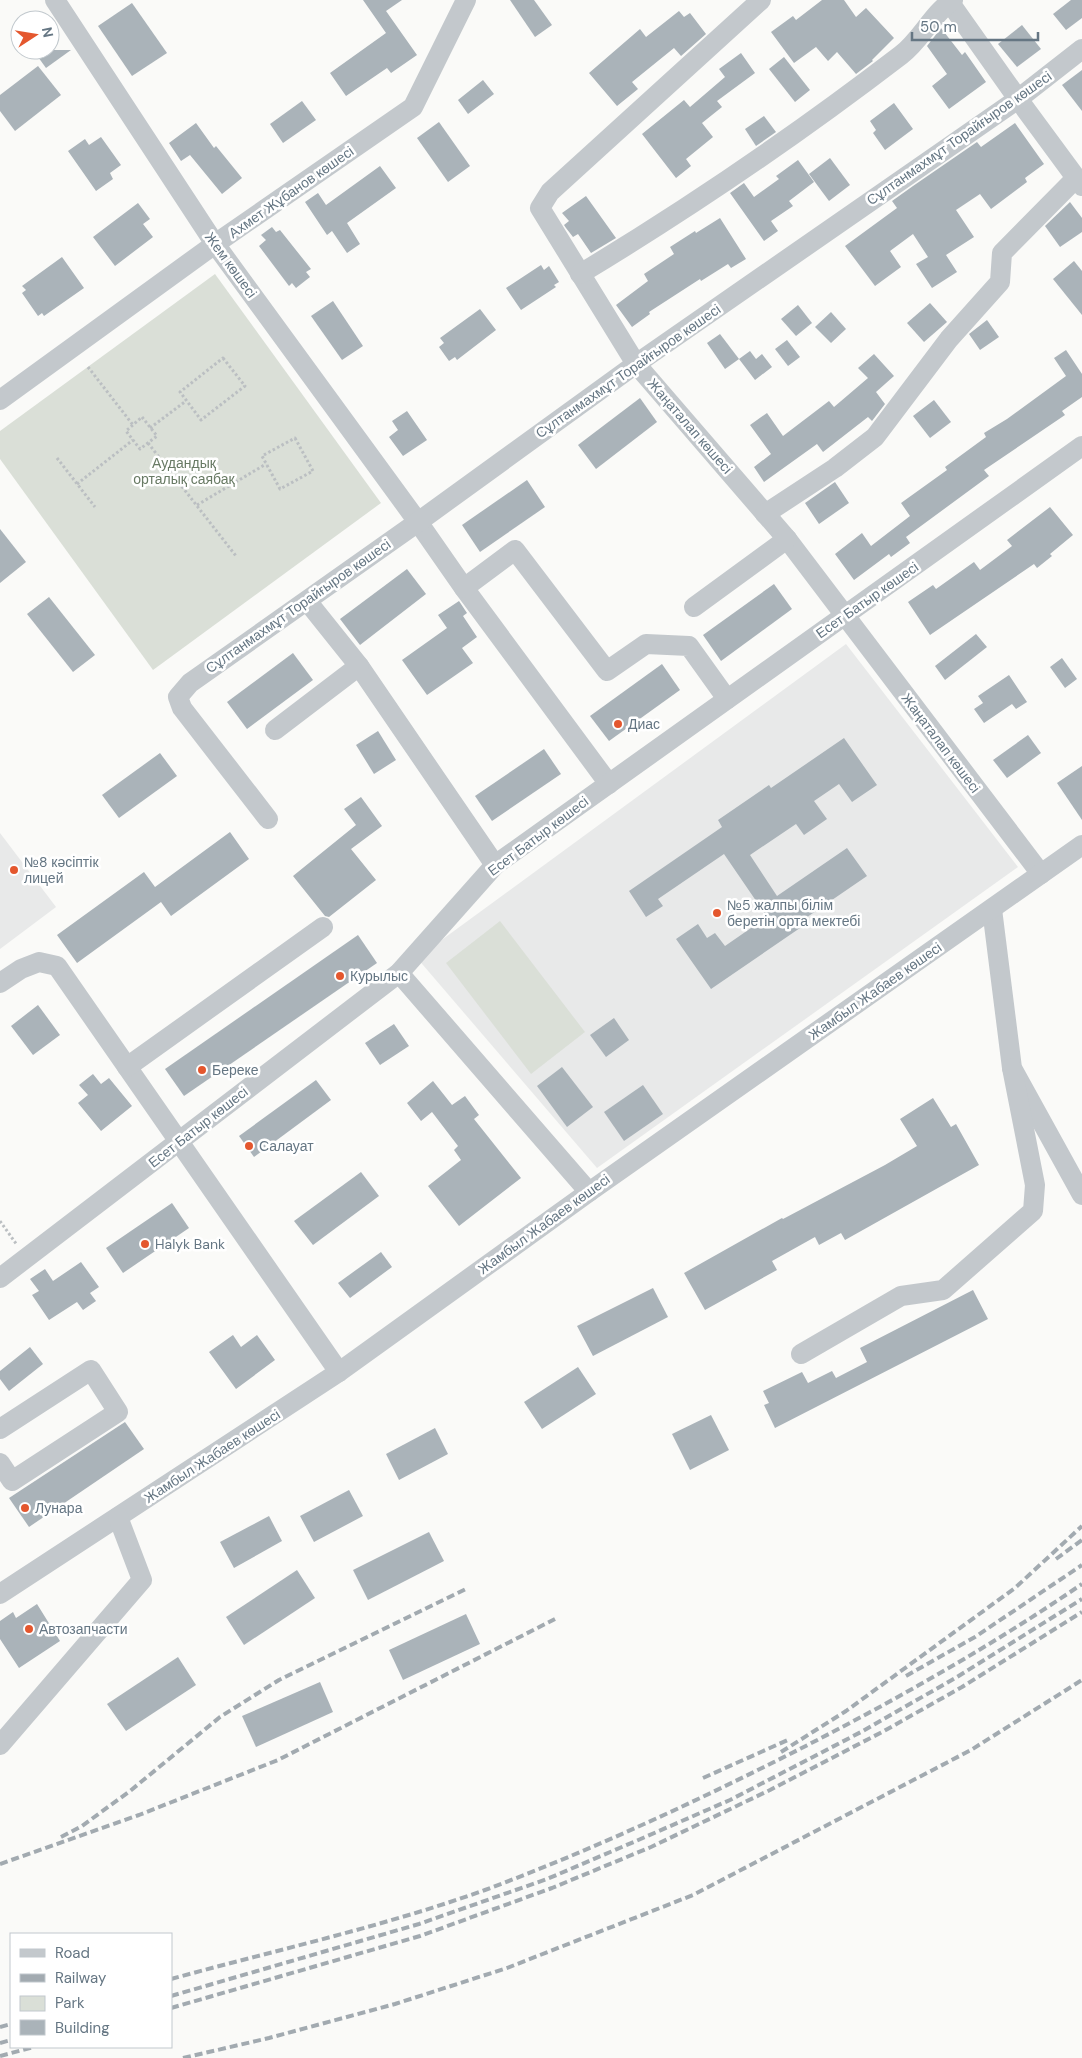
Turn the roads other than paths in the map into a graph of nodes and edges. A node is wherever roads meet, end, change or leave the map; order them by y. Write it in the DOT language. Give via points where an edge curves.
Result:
graph roads {
  1 [pos="55,0"];
  2 [pos="466,0"];
  3 [pos="761,0"];
  4 [pos="950,1"];
  5 [pos="1082,49"];
  6 [pos="1018,99"];
  7 [pos="1079,182"];
  8 [pos="216,244"];
  9 [pos="580,274"];
  10 [pos="636,364"];
  11 [pos="0,400"];
  12 [pos="1082,446"];
  13 [pos="765,514"];
  14 [pos="418,522"];
  15 [pos="787,539"];
  16 [pos="464,588"];
  17 [pos="307,601"];
  18 [pos="694,607"];
  19 [pos="844,616"];
  20 [pos="359,666"];
  21 [pos="727,699"];
  22 [pos="275,730"];
  23 [pos="609,784"];
  24 [pos="268,819"];
  25 [pos="1082,846"];
  26 [pos="495,865"];
  27 [pos="1041,874"];
  28 [pos="992,909"];
  29 [pos="323,927"];
  30 [pos="399,973"];
  31 [pos="0,983"];
  32 [pos="127,1067"];
  33 [pos="1012,1068"];
  34 [pos="179,1141"];
  35 [pos="589,1192"];
  36 [pos="1082,1195"];
  37 [pos="0,1278"];
  38 [pos="801,1354"];
  39 [pos="339,1372"];
  40 [pos="0,1429"];
  41 [pos="0,1463"];
  42 [pos="118,1517"];
  43 [pos="1,1592"];
  44 [pos="0,1745"];
  1 -- 8 [label="street, Жем көшесі"];
  2 -- 8 [label="street, Ахмет Жұбанов көшесі" via="413,107"];
  3 -- 9 [label="street, Жаңаталап көшесі" via="550,192 540,208"];
  4 -- 6 [label="street"];
  4 -- 9 [label="street" via="903,54 789,137"];
  5 -- 6 [label="street, Сұлтанмахмұт Торайғыров көшесі"];
  6 -- 7 [label="street"];
  6 -- 10 [label="street, Сұлтанмахмұт Торайғыров көшесі"];
  7 -- 13 [label="street" via="1002,253 1000,282 949,340 875,437"];
  8 -- 11 [label="street, Ахмет Жұбанов көшесі"];
  8 -- 14 [label="street, Жем көшесі"];
  9 -- 10 [label="street, Жаңаталап көшесі"];
  10 -- 13 [label="street, Жаңаталап көшесі"];
  10 -- 14 [label="street, Сұлтанмахмұт Торайғыров көшесі"];
  12 -- 19 [label="street, Есет Батыр көшесі"];
  13 -- 15 [label="street, Жаңаталап көшесі"];
  14 -- 16 [label="street, Жем көшесі"];
  14 -- 17 [label="street, Сұлтанмахмұт Торайғыров көшесі"];
  15 -- 18 [label="street"];
  15 -- 19 [label="street, Жаңаталап көшесі"];
  16 -- 21 [label="street" via="515,550 607,671 646,644 689,646"];
  16 -- 23 [label="street, Жем көшесі"];
  17 -- 20 [label="street"];
  17 -- 24 [label="street, Сұлтанмахмұт Торайғыров көшесі" via="190,683 178,697 182,708"];
  19 -- 21 [label="street, Есет Батыр көшесі"];
  19 -- 27 [label="street, Жаңаталап көшесі"];
  20 -- 22 [label="street"];
  20 -- 26 [label="street"];
  21 -- 23 [label="street, Есет Батыр көшесі"];
  23 -- 26 [label="street, Есет Батыр көшесі"];
  25 -- 27 [label="street, Жамбыл Жабаев көшесі"];
  26 -- 30 [label="street, Есет Батыр көшесі"];
  27 -- 28 [label="street, Жамбыл Жабаев көшесі"];
  28 -- 33 [label="street"];
  28 -- 35 [label="street, Жамбыл Жабаев көшесі"];
  29 -- 32 [label="street"];
  30 -- 34 [label="street, Есет Батыр көшесі"];
  30 -- 35 [label="street"];
  31 -- 32 [label="street" via="39,962 57,966"];
  32 -- 34 [label="street"];
  33 -- 36 [label="street"];
  33 -- 38 [label="street" via="1035,1185 1032,1211 943,1290 900,1296"];
  34 -- 37 [label="street, Есет Батыр көшесі"];
  34 -- 39 [label="street"];
  35 -- 39 [label="street, Жамбыл Жабаев көшесі"];
  39 -- 42 [label="street, Жамбыл Жабаев көшесі"];
  40 -- 41 [label="street" via="91,1370 118,1412 12,1481"];
  42 -- 43 [label="street, Жамбыл Жабаев көшесі"];
  42 -- 44 [label="street" via="142,1580"];
}
